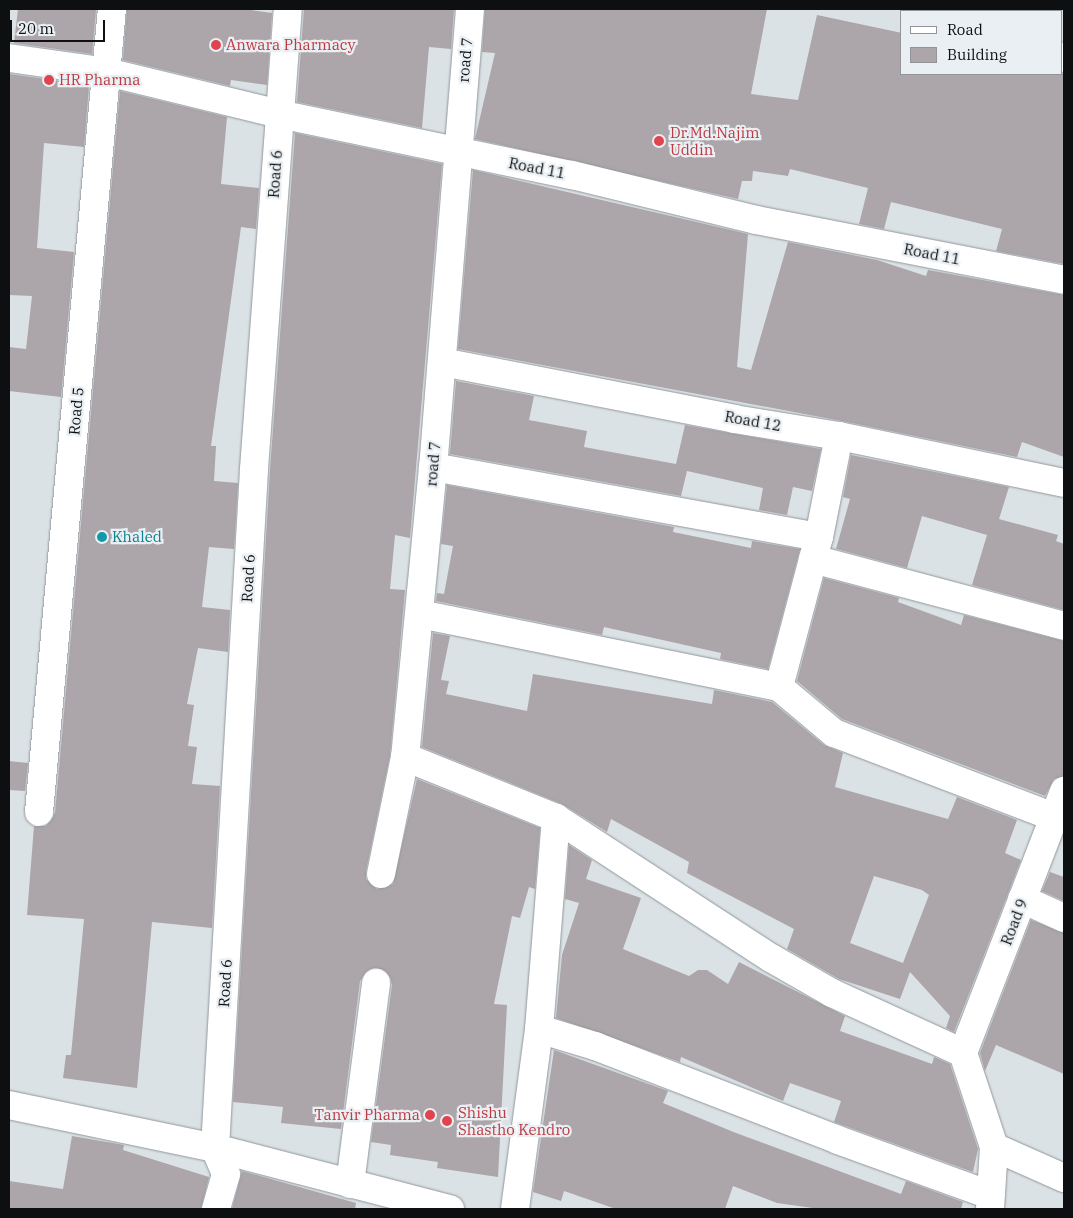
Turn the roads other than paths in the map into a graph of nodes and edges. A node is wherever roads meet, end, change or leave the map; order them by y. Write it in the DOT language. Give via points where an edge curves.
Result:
graph roads {
  1 [pos="112,9"];
  2 [pos="288,9"];
  3 [pos="470,9"];
  4 [pos="9,58"];
  5 [pos="107,72"];
  6 [pos="279,114"];
  7 [pos="456,152"];
  8 [pos="1064,280"];
  9 [pos="442,362"];
  10 [pos="839,436"];
  11 [pos="433,467"];
  12 [pos="1064,484"];
  13 [pos="816,548"];
  14 [pos="420,614"];
  15 [pos="1064,626"];
  16 [pos="779,687"];
  17 [pos="405,757"];
  18 [pos="1064,791"];
  19 [pos="39,812"];
  20 [pos="1054,817"];
  21 [pos="556,818"];
  22 [pos="381,874"];
  23 [pos="1022,899"];
  24 [pos="1064,918"];
  25 [pos="376,983"];
  26 [pos="539,1029"];
  27 [pos="963,1053"];
  28 [pos="9,1105"];
  29 [pos="994,1147"];
  30 [pos="216,1148"];
  31 [pos="1064,1178"];
  32 [pos="350,1184"];
  33 [pos="990,1202"];
  34 [pos="216,1209"];
  35 [pos="450,1209"];
  36 [pos="515,1209"];
  1 -- 5 [label="street, Road 5"];
  2 -- 6 [label="street, Road 6"];
  3 -- 7 [label="street, road 7"];
  4 -- 5 [label="street, Road 11"];
  5 -- 6 [label="street, Road 11"];
  5 -- 19 [label="street, Road 5"];
  6 -- 7 [label="street, Road 11"];
  6 -- 30 [label="street, Road 6" via="254,469"];
  7 -- 8 [label="street, Road 11" via="572,175 756,220"];
  7 -- 9 [label="street, road 7"];
  9 -- 10 [label="street, Road 12" via="734,419"];
  9 -- 11 [label="street, road 7"];
  10 -- 12 [label="street, Road 12"];
  10 -- 13 [label="street"];
  11 -- 13 [label="street"];
  11 -- 14 [label="street, road 7"];
  13 -- 15 [label="street"];
  13 -- 16 [label="street"];
  14 -- 16 [label="street"];
  14 -- 17 [label="street, road 7"];
  16 -- 20 [label="street" via="834,733"];
  17 -- 21 [label="street"];
  17 -- 22 [label="street, road 7"];
  18 -- 20 [label="street, Road 9"];
  20 -- 23 [label="street, Road 9"];
  21 -- 26 [label="street"];
  21 -- 27 [label="street" via="771,958 832,993"];
  23 -- 24 [label="street"];
  23 -- 27 [label="street, Road 9"];
  25 -- 32 [label="street"];
  26 -- 33 [label="street" via="595,1046"];
  26 -- 36 [label="street"];
  27 -- 29 [label="street"];
  28 -- 30 [label="street"];
  29 -- 31 [label="street"];
  29 -- 33 [label="street"];
  30 -- 32 [label="street"];
  30 -- 34 [label="street" via="226,1174"];
  32 -- 35 [label="street"];
}
